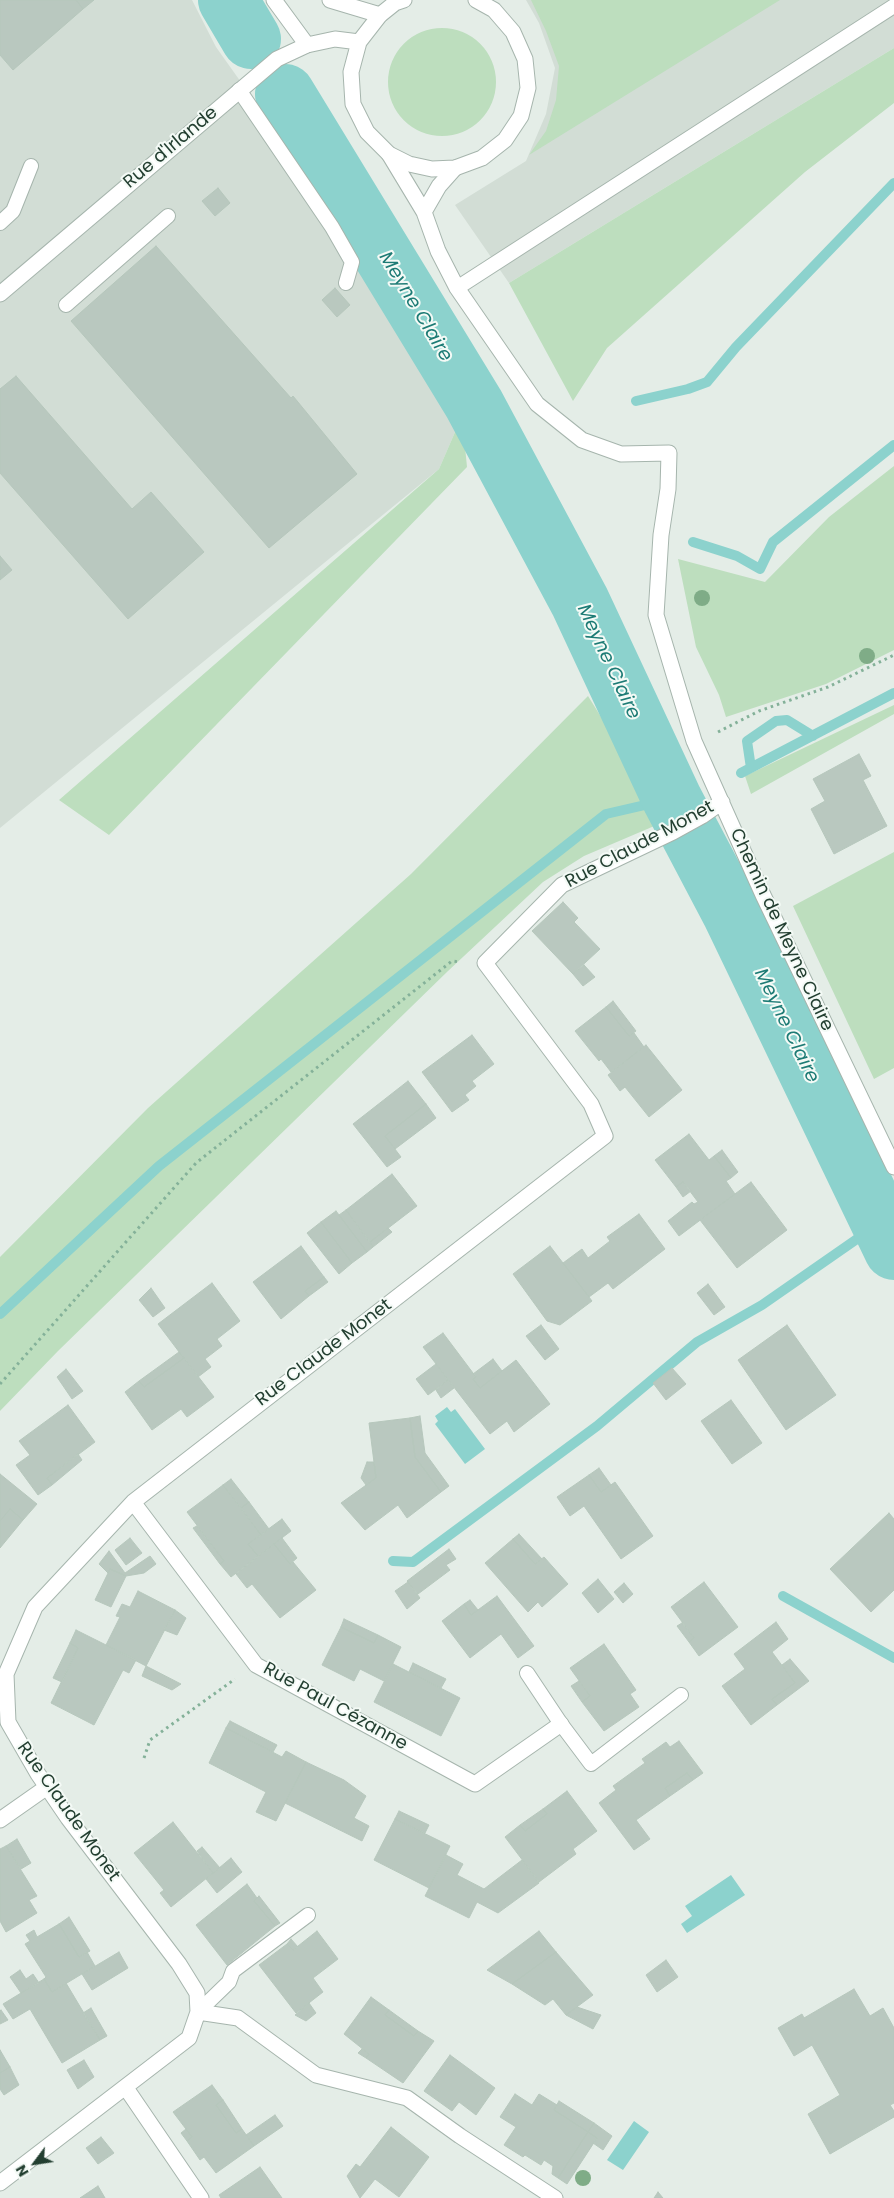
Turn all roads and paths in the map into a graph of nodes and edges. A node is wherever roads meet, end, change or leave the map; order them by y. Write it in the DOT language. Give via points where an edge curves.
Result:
graph roads {
  1 [pos="274,0"];
  2 [pos="330,0"];
  3 [pos="404,0"];
  4 [pos="476,0"];
  5 [pos="493,5"];
  6 [pos="894,6"];
  7 [pos="380,15"];
  8 [pos="359,42"];
  9 [pos="307,45"];
  10 [pos="239,90"];
  11 [pos="389,154"];
  12 [pos="31,166"];
  13 [pos="455,168"];
  14 [pos="424,212"];
  15 [pos="168,216"];
  16 [pos="0,223"];
  17 [pos="346,283"];
  18 [pos="457,288"];
  19 [pos="0,294"];
  20 [pos="66,305"];
  21 [pos="894,655"];
  22 [pos="727,730"];
  23 [pos="722,802"];
  24 [pos="485,963"];
  25 [pos="894,1167"];
  26 [pos="0,1384"];
  27 [pos="133,1502"];
  28 [pos="256,1665"];
  29 [pos="527,1673"];
  30 [pos="681,1695"];
  31 [pos="561,1724"];
  32 [pos="144,1758"];
  33 [pos="47,1787"];
  34 [pos="0,1820"];
  35 [pos="308,1915"];
  36 [pos="198,2012"];
  37 [pos="126,2088"];
  38 [pos="0,2183"];
  39 [pos="202,2198"];
  40 [pos="555,2198"];
  1 -- 9 [label="street"];
  2 -- 7 [label="street"];
  3 -- 7 [label="street"];
  4 -- 5 [label="street"];
  5 -- 13 [label="street" via="513,32 525,59 528,88 521,116 505,140 482,158"];
  6 -- 18 [label="lane"];
  7 -- 8 [label="street"];
  8 -- 9 [label="street, Rue d'Irlande" via="335,39"];
  8 -- 11 [label="street" via="351,72 353,104 367,132"];
  9 -- 10 [label="street, Rue d'Irlande" via="277,59"];
  10 -- 17 [label="lane" via="332,227 352,262"];
  10 -- 19 [label="street, Rue d'Irlande"];
  11 -- 13 [label="street" via="409,164 432,169"];
  11 -- 14 [label="street"];
  12 -- 16 [label="lane" via="13,211"];
  13 -- 14 [label="street"];
  14 -- 18 [label="street" via="438,251"];
  15 -- 20 [label="lane"];
  18 -- 23 [label="street, Chemin de Meyne Claire" via="537,404 582,440 620,454 668,454 668,489 661,535 656,615 694,741"];
  21 -- 22 [label="path" via="828,688 759,711"];
  23 -- 24 [label="street, Rue Claude Monet" via="673,832 562,885"];
  23 -- 25 [label="street, Chemin de Meyne Claire" via="763,895"];
  24 -- 26 [label="path" via="452,961 196,1163"];
  24 -- 27 [label="street, Rue Claude Monet" via="591,1104 605,1136"];
  27 -- 28 [label="street, Rue Paul Cézanne"];
  27 -- 33 [label="street, Rue Claude Monet" via="34,1607 6,1674 8,1722"];
  28 -- 31 [label="street, Rue Paul Cézanne" via="475,1784"];
  28 -- 32 [label="path" via="150,1740"];
  29 -- 31 [label="lane"];
  30 -- 31 [label="lane" via="591,1764"];
  33 -- 34 [label="street"];
  33 -- 36 [label="street, Rue Claude Monet" via="179,1964 197,1993"];
  35 -- 36 [label="lane" via="233,1971 229,1982"];
  36 -- 37 [label="street" via="189,2038"];
  36 -- 40 [label="street" via="238,2018 316,2075 407,2098"];
  37 -- 38 [label="street"];
  37 -- 39 [label="street"];
}
